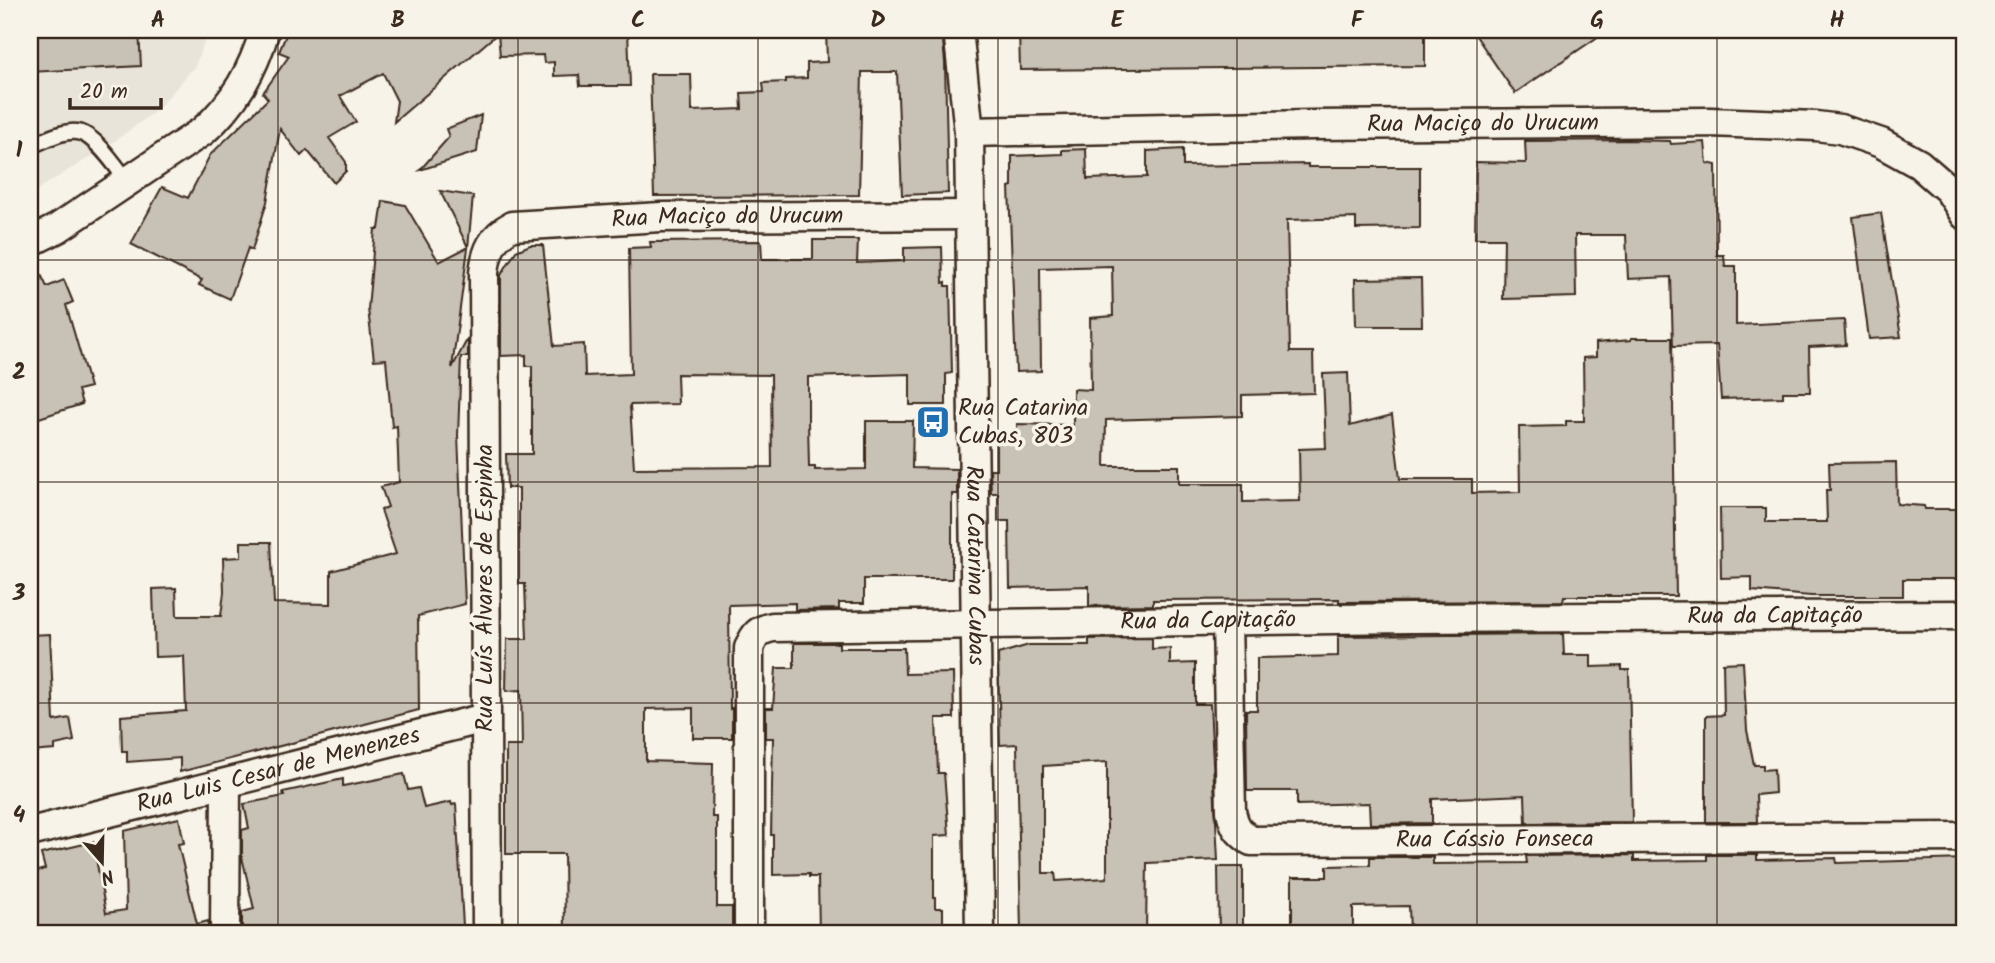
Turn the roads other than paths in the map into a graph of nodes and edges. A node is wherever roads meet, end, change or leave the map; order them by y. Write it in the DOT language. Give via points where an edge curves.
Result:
graph roads {
  1 [pos="265,30"];
  2 [pos="958,30"];
  3 [pos="969,132"];
  4 [pos="30,146"];
  5 [pos="128,182"];
  6 [pos="971,215"];
  7 [pos="1965,215"];
  8 [pos="30,242"];
  9 [pos="492,244"];
  10 [pos="1965,615"];
  11 [pos="1227,621"];
  12 [pos="976,625"];
  13 [pos="485,718"];
  14 [pos="226,784"];
  15 [pos="30,832"];
  16 [pos="1965,837"];
  17 [pos="225,933"];
  18 [pos="487,933"];
  19 [pos="749,933"];
  20 [pos="980,933"];
  1 -- 5 [label="street" via="255,62 220,116"];
  2 -- 3 [label="street, Rua Catarina Cubas"];
  3 -- 6 [label="street, Rua Catarina Cubas"];
  3 -- 7 [label="street, Rua Maciço do Urucum" via="1669,122 1815,126 1881,143 1919,164 1949,190"];
  4 -- 5 [label="lane" via="79,132 93,139"];
  5 -- 8 [label="street"];
  6 -- 9 [label="street, Rua Maciço do Urucum" via="661,217 526,225 500,232"];
  6 -- 12 [label="street, Rua Catarina Cubas"];
  9 -- 13 [label="street, Rua Luís Álvares de Espinha" via="484,272"];
  10 -- 11 [label="street, Rua da Capitação"];
  11 -- 12 [label="street, Rua da Capitação"];
  11 -- 16 [label="street, Rua Cássio Fonseca" via="1231,811 1234,826 1251,841"];
  12 -- 19 [label="street, Rua da Capitação" via="773,627 755,634 749,648"];
  12 -- 20 [label="street, Rua Catarina Cubas"];
  13 -- 14 [label="street, Rua Luis Cesar de Menenzes"];
  13 -- 18 [label="street, Rua Luís Álvares de Espinha"];
  14 -- 15 [label="street, Rua Luis Cesar de Menenzes"];
  14 -- 17 [label="street"];
}
